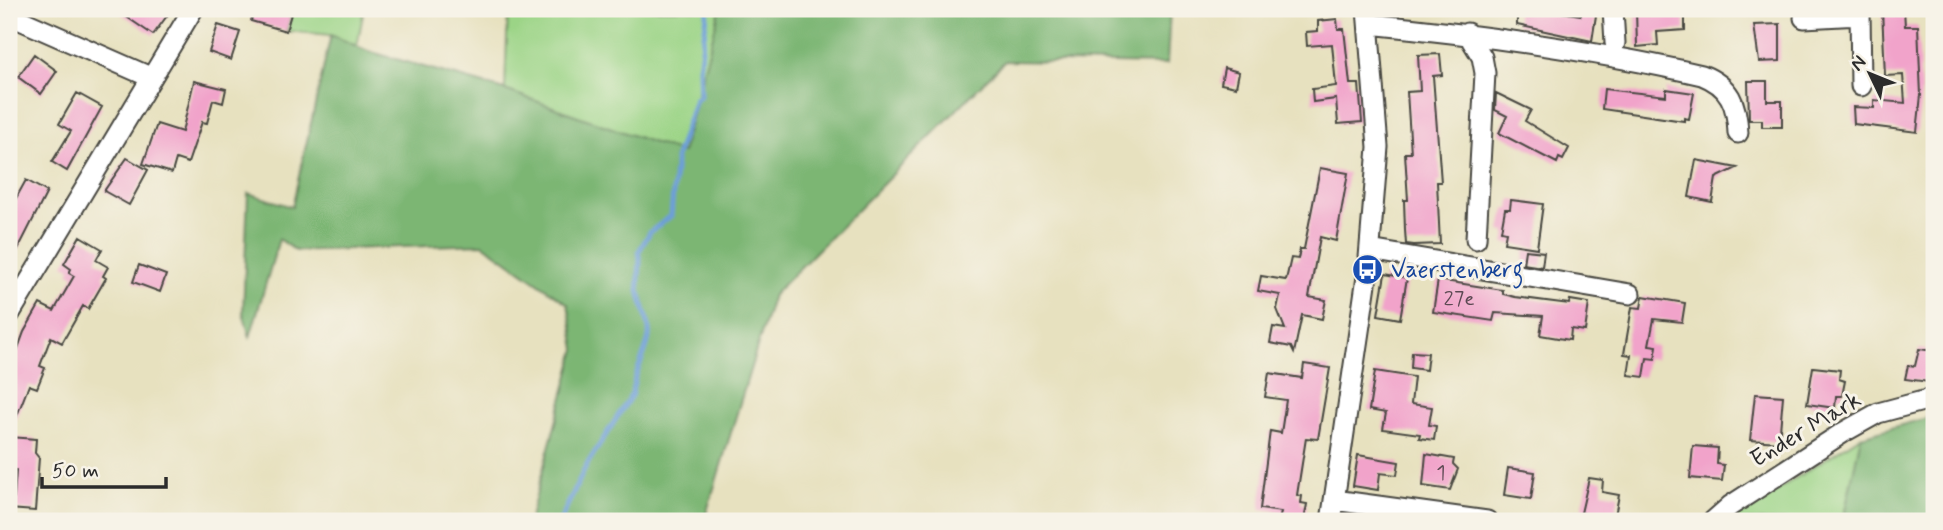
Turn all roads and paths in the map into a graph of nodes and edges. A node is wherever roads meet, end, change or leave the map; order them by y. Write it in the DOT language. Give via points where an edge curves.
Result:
graph roads {
  1 [pos="193,9"];
  2 [pos="1613,9"];
  3 [pos="1860,12"];
  4 [pos="9,15"];
  5 [pos="1368,16"];
  6 [pos="1804,18"];
  7 [pos="1467,33"];
  8 [pos="1615,43"];
  9 [pos="150,77"];
  10 [pos="1861,86"];
  11 [pos="1738,133"];
  12 [pos="1476,239"];
  13 [pos="1370,250"];
  14 [pos="1630,293"];
  15 [pos="9,315"];
  16 [pos="1934,398"];
  17 [pos="1334,500"];
  18 [pos="1331,521"];
  19 [pos="1487,521"];
  20 [pos="1713,521"];
  1 -- 9 [label="street"];
  2 -- 8 [label="street"];
  3 -- 6 [label="street"];
  3 -- 10 [label="street"];
  4 -- 9 [label="street"];
  5 -- 7 [label="street"];
  5 -- 13 [label="street" via="1378,147"];
  7 -- 11 [label="street" via="1617,55 1703,75 1715,80 1735,102"];
  7 -- 12 [label="street" via="1482,57 1485,72"];
  9 -- 15 [label="street"];
  13 -- 14 [label="street"];
  13 -- 17 [label="street"];
  16 -- 20 [label="street, Ender Mark" via="1856,425"];
  17 -- 18 [label="street"];
  17 -- 19 [label="street"];
}
